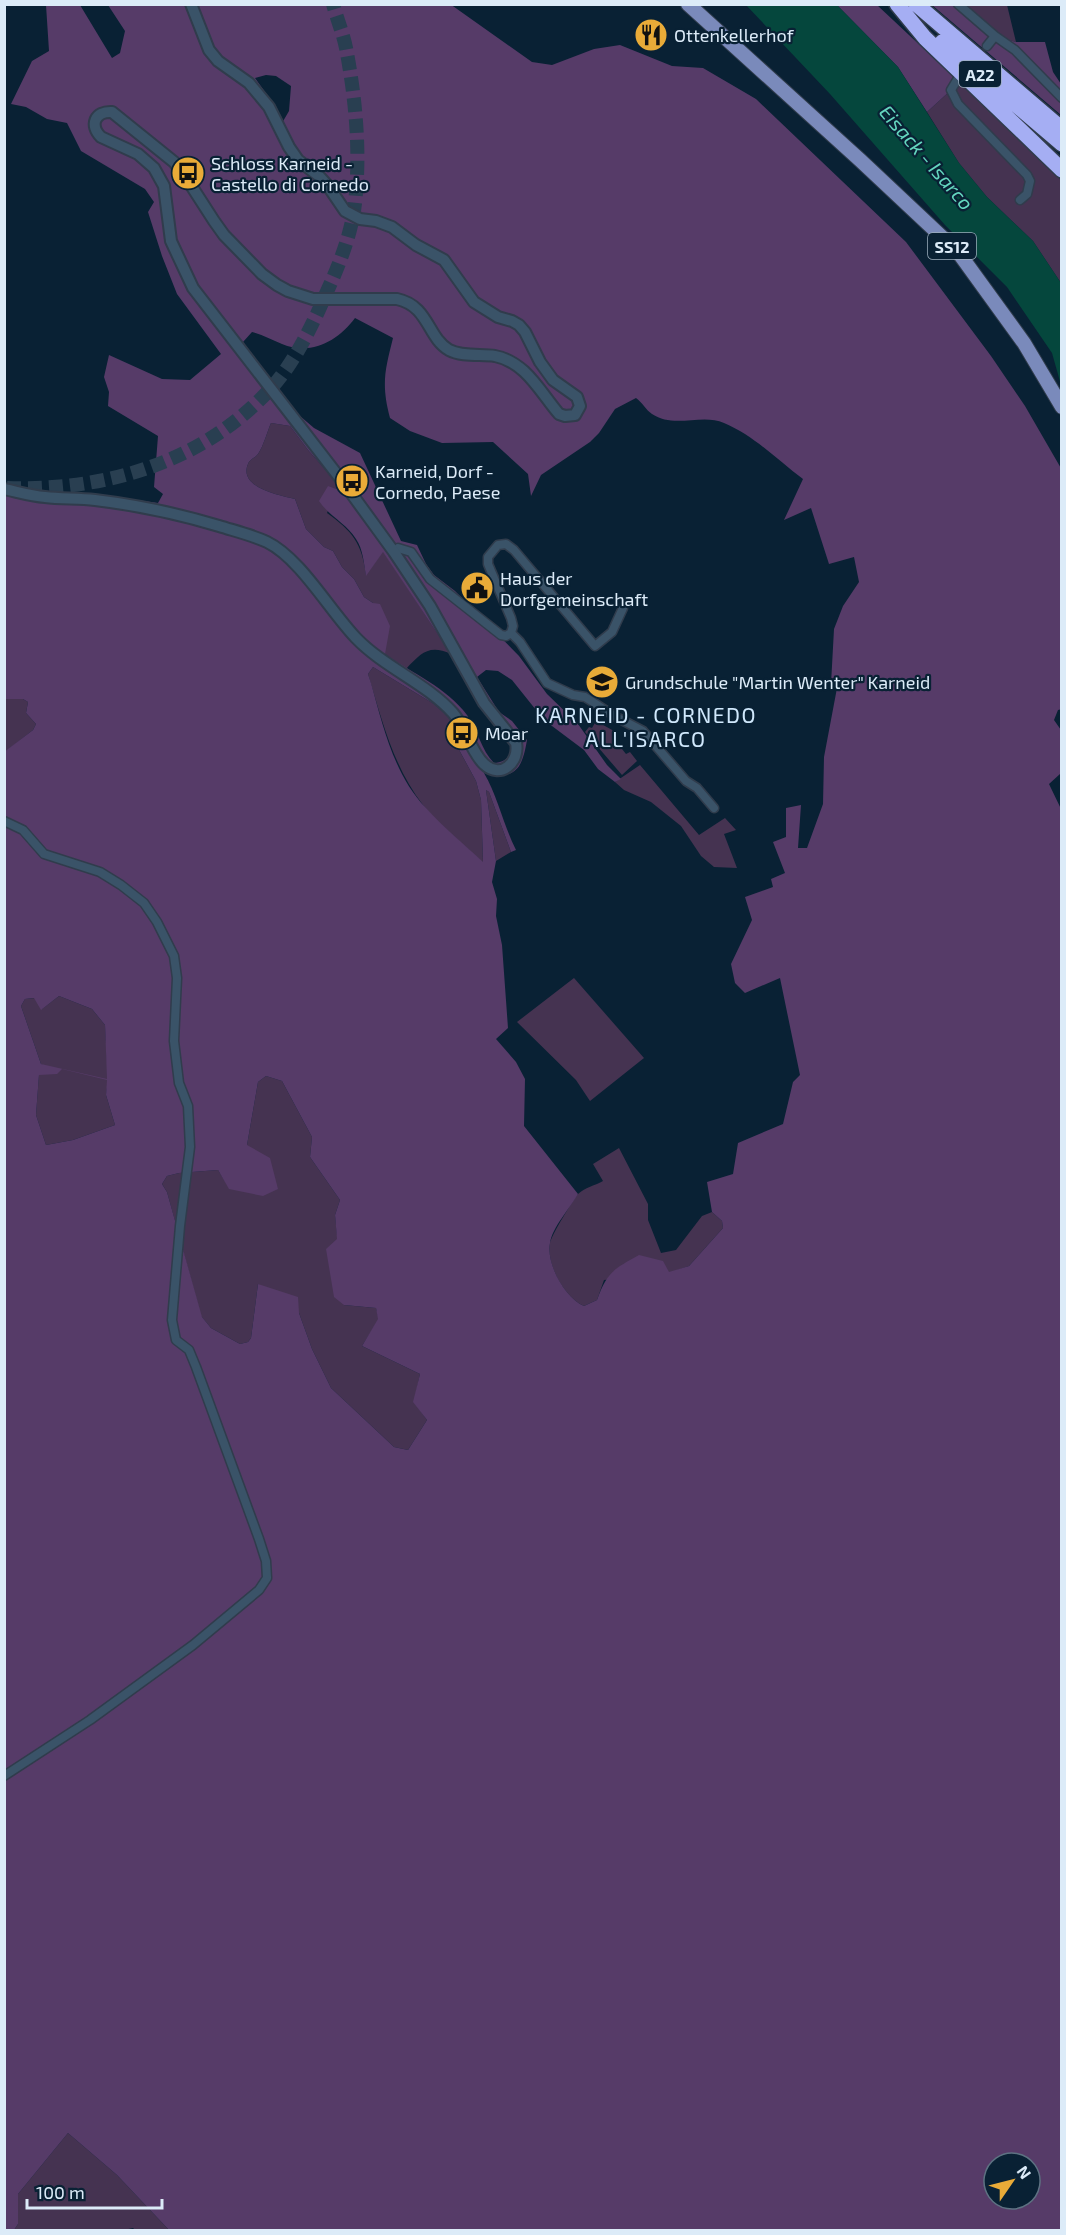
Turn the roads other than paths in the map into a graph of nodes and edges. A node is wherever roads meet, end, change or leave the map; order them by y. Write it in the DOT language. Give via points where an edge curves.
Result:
graph roads {
  1 [pos="191,4"];
  2 [pos="688,4"];
  3 [pos="898,4"];
  4 [pos="916,4"];
  5 [pos="958,4"];
  6 [pos="995,36"];
  7 [pos="987,46"];
  8 [pos="957,80"];
  9 [pos="1062,98"];
  10 [pos="1062,129"];
  11 [pos="1062,144"];
  12 [pos="1062,170"];
  13 [pos="1020,200"];
  14 [pos="1062,407"];
  15 [pos="4,489"];
  16 [pos="394,552"];
  17 [pos="623,608"];
  18 [pos="511,633"];
  19 [pos="714,808"];
  20 [pos="4,821"];
  21 [pos="4,1776"];
  1 -- 16 [label="street" via="209,50 256,91 298,160 319,176 345,211 392,227 444,260 474,302 519,325 553,380 578,397 580,406 574,415 559,414 514,362 448,350 406,301 313,298 277,285 224,234 174,162 112,112 100,113 93,124 95,131 147,160 161,178 171,241 193,288"];
  2 -- 14 [label="main road, SS12" via="958,252 1024,343"];
  3 -- 11 [label="highway, A22"];
  3 -- 12 [label="highway" via="925,38"];
  4 -- 10 [label="highway, A22"];
  5 -- 6 [label="street"];
  6 -- 7 [label="street"];
  6 -- 9 [label="street" via="1015,50"];
  8 -- 13 [label="street" via="951,90 958,104 1027,175 1027,194"];
  15 -- 16 [label="street" via="144,507 269,543 296,566 358,640 453,713 484,763 496,770 512,765 518,751 516,742 484,703 430,606"];
  16 -- 18 [label="street" via="398,548 411,552 430,579 501,635"];
  17 -- 18 [label="street" via="612,632 595,646 514,550 506,544 498,545 488,556 488,564 511,618"];
  18 -- 19 [label="street" via="546,683 585,697 643,730"];
  20 -- 21 [label="street" via="23,830 44,854 100,872 122,885 144,903 174,956 174,1041 179,1083 188,1106 190,1147 172,1320 176,1340 189,1350 196,1367 259,1539 267,1578 259,1590 193,1645"];
}
